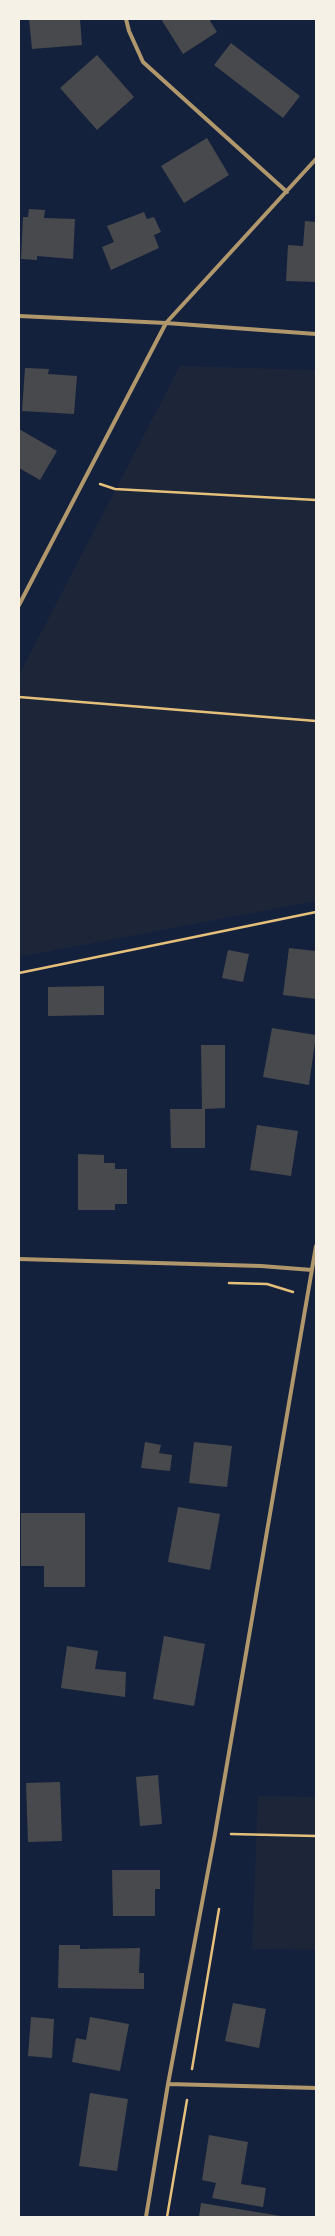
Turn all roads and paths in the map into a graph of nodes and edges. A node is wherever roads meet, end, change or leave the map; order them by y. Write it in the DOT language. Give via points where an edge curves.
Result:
graph roads {
  1 [pos="126,19"];
  2 [pos="316,159"];
  3 [pos="287,192"];
  4 [pos="19,316"];
  5 [pos="166,323"];
  6 [pos="316,334"];
  7 [pos="115,489"];
  8 [pos="316,500"];
  9 [pos="19,605"];
  10 [pos="19,697"];
  11 [pos="316,721"];
  12 [pos="316,912"];
  13 [pos="19,972"];
  14 [pos="316,1246"];
  15 [pos="19,1259"];
  16 [pos="312,1270"];
  17 [pos="215,1834"];
  18 [pos="316,1836"];
  19 [pos="168,2084"];
  20 [pos="316,2088"];
  21 [pos="146,2217"];
  1 -- 3 [label="street" via="128,31 143,62"];
  2 -- 3 [label="street"];
  3 -- 5 [label="street"];
  4 -- 5 [label="street"];
  5 -- 6 [label="street"];
  5 -- 9 [label="street"];
  7 -- 8 [label="path"];
  10 -- 11 [label="path"];
  12 -- 13 [label="path"];
  14 -- 16 [label="street"];
  15 -- 16 [label="street" via="262,1266"];
  16 -- 17 [label="street"];
  17 -- 18 [label="path"];
  17 -- 19 [label="street"];
  19 -- 20 [label="street"];
  19 -- 21 [label="street"];
}
